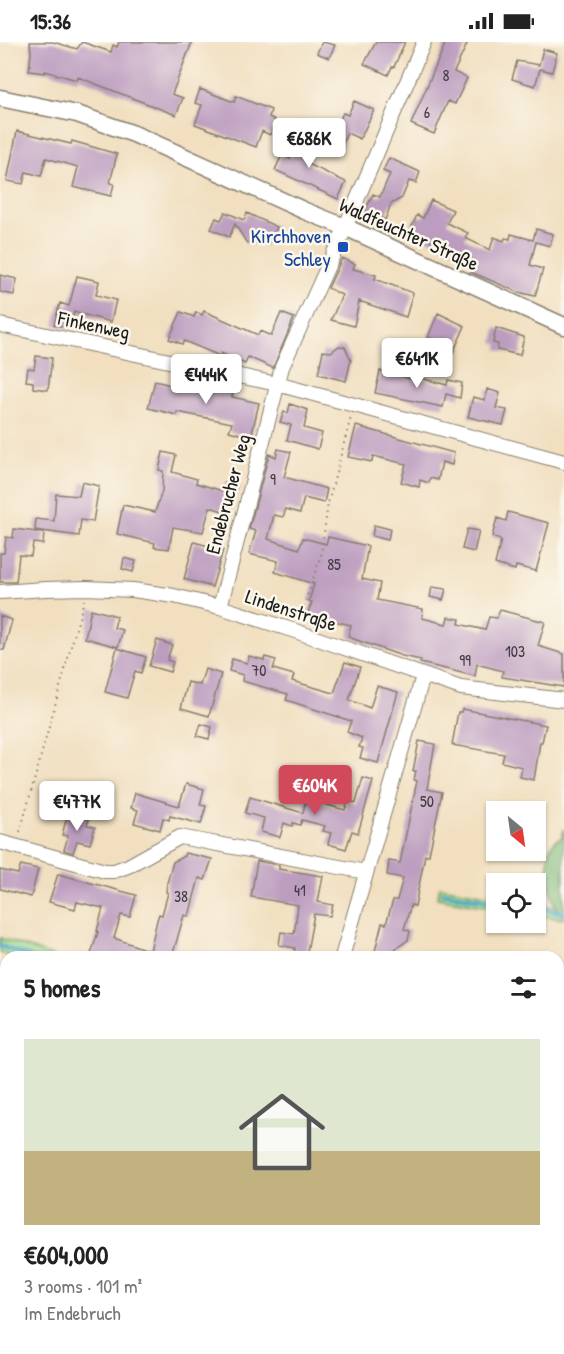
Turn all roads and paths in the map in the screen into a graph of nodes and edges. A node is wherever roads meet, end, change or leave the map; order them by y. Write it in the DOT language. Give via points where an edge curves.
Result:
graph roads {
  1 [pos="424,42"];
  2 [pos="0,98"];
  3 [pos="345,226"];
  4 [pos="0,325"];
  5 [pos="564,326"];
  6 [pos="277,384"];
  7 [pos="355,406"];
  8 [pos="564,462"];
  9 [pos="87,588"];
  10 [pos="0,592"];
  11 [pos="220,607"];
  12 [pos="295,631"];
  13 [pos="423,676"];
  14 [pos="564,700"];
  15 [pos="0,842"];
  16 [pos="17,846"];
  17 [pos="0,853"];
  18 [pos="366,872"];
  19 [pos="344,951"];
  1 -- 3 [label="street, Endebrucher Weg"];
  2 -- 3 [label="street, Waldfeuchter Straße" via="77,114 134,134"];
  3 -- 5 [label="street, Waldfeuchter Straße"];
  3 -- 6 [label="street, Endebrucher Weg"];
  4 -- 6 [label="street, Finkenweg"];
  6 -- 7 [label="street, Finkenweg"];
  6 -- 11 [label="street, Endebrucher Weg"];
  7 -- 8 [label="street, Finkenweg"];
  7 -- 12 [label="path" via="328,502 321,555"];
  9 -- 10 [label="street, Lindenstraße"];
  9 -- 11 [label="street, Lindenstraße" via="133,590"];
  9 -- 16 [label="path"];
  11 -- 12 [label="street, Lindenstraße"];
  12 -- 13 [label="street, Lindenstraße"];
  13 -- 14 [label="street, Lindenstraße" via="461,688"];
  13 -- 18 [label="street"];
  15 -- 16 [label="street"];
  16 -- 17 [label="street"];
  16 -- 18 [label="street" via="97,870 114,871 180,837"];
  18 -- 19 [label="street"];
}
